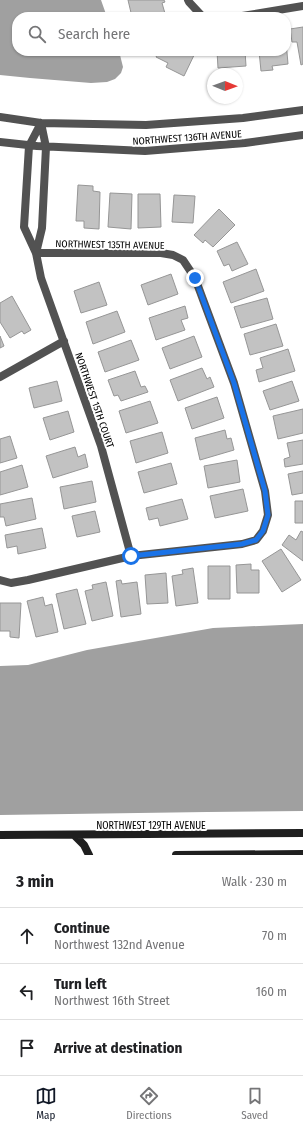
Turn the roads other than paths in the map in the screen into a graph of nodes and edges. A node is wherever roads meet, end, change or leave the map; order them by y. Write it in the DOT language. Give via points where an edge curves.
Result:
graph roads {
  1 [pos="188,0"];
  2 [pos="303,6"];
  3 [pos="198,12"];
  4 [pos="266,12"];
  5 [pos="303,110"];
  6 [pos="0,117"];
  7 [pos="41,123"];
  8 [pos="303,135"];
  9 [pos="0,142"];
  10 [pos="29,146"];
  11 [pos="46,147"];
  12 [pos="36,253"];
  13 [pos="64,341"];
  14 [pos="0,377"];
  15 [pos="131,556"];
  16 [pos="0,580"];
  17 [pos="303,833"];
  18 [pos="0,835"];
  19 [pos="74,835"];
  20 [pos="303,854"];
  21 [pos="89,855"];
  22 [pos="176,855"];
  1 -- 3 [label="street"];
  2 -- 4 [label="street"];
  5 -- 7 [label="street, NORTHWEST 136TH AVENUE" via="146,126"];
  6 -- 7 [label="street, NORTHWEST 136TH AVENUE"];
  7 -- 10 [label="street, NORTHWEST 15TH COURT"];
  7 -- 11 [label="street, NORTHWEST 15TH COURT"];
  8 -- 11 [label="street, NORTHWEST 136TH AVENUE" via="245,143 145,151"];
  9 -- 10 [label="street, NORTHWEST 136TH AVENUE"];
  10 -- 11 [label="street, NORTHWEST 136TH AVENUE"];
  10 -- 12 [label="street, NORTHWEST 15TH COURT" via="24,227"];
  11 -- 12 [label="street, NORTHWEST 15TH COURT" via="42,228"];
  12 -- 13 [label="street, NORTHWEST 15TH COURT" via="41,278"];
  12 -- 15 [label="street, NORTHWEST 135TH AVENUE" via="161,253 184,260 195,278 234,383 265,491 268,515 263,531 256,540 242,544"];
  13 -- 14 [label="street"];
  13 -- 15 [label="street, NORTHWEST 15TH COURT" via="101,446"];
  15 -- 16 [label="street" via="28,580 11,583"];
  17 -- 19 [label="street, NORTHWEST 129TH AVENUE"];
  18 -- 19 [label="street, NORTHWEST 129TH AVENUE"];
  19 -- 21 [label="street"];
  20 -- 22 [label="street"];
}
